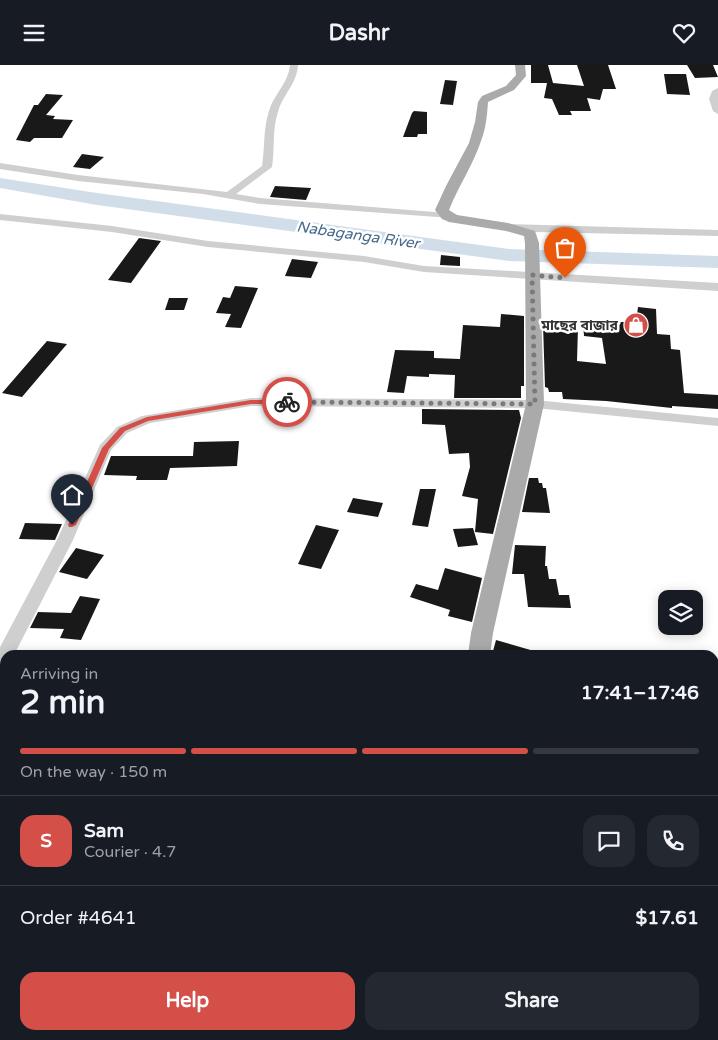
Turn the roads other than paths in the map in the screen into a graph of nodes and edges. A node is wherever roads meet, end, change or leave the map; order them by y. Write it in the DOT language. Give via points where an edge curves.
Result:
graph roads {
  1 [pos="294,65"];
  2 [pos="520,65"];
  3 [pos="718,91"];
  4 [pos="718,111"];
  5 [pos="0,167"];
  6 [pos="230,195"];
  7 [pos="447,216"];
  8 [pos="0,217"];
  9 [pos="508,227"];
  10 [pos="718,233"];
  11 [pos="532,272"];
  12 [pos="718,287"];
  13 [pos="535,404"];
  14 [pos="718,421"];
  15 [pos="7,650"];
  16 [pos="480,650"];
  1 -- 6 [label="street" via="292,82 276,104 272,116 267,167"];
  2 -- 7 [label="main road" via="521,76 510,88 490,95 483,102 475,143 442,209"];
  3 -- 4 [label="street" via="713,99"];
  5 -- 6 [label="street"];
  6 -- 7 [label="street" via="260,201"];
  7 -- 9 [label="main road"];
  8 -- 11 [label="street" via="112,229 208,244 364,259 424,269"];
  9 -- 10 [label="street"];
  9 -- 11 [label="main road" via="530,234"];
  11 -- 12 [label="street" via="656,285"];
  11 -- 13 [label="main road"];
  13 -- 14 [label="street"];
  13 -- 15 [label="street" via="251,402 147,419 122,430 106,448 65,540"];
  13 -- 16 [label="main road"];
}
